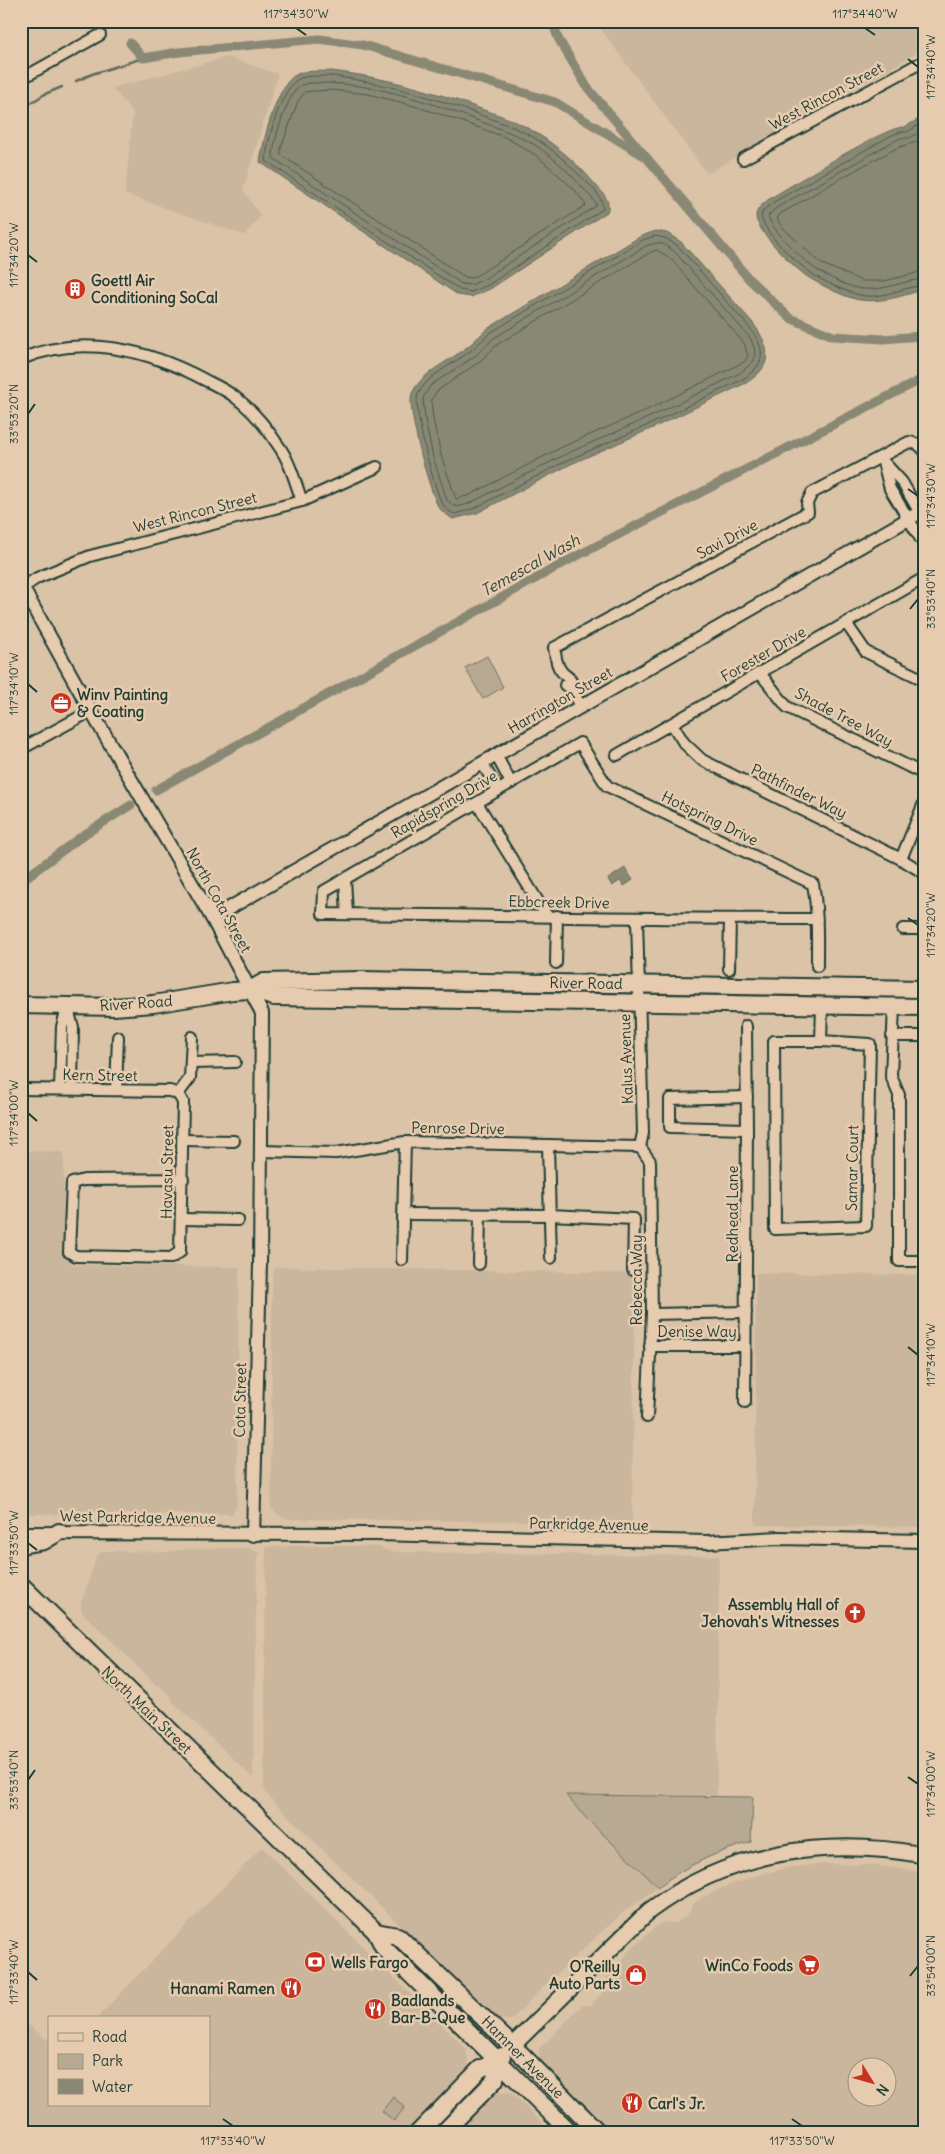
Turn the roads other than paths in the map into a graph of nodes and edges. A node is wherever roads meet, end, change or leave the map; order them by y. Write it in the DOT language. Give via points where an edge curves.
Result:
graph roads {
  1 [pos="100,35"];
  2 [pos="924,61"];
  3 [pos="21,80"];
  4 [pos="743,159"];
  5 [pos="21,359"];
  6 [pos="924,450"];
  7 [pos="882,459"];
  8 [pos="377,467"];
  9 [pos="302,501"];
  10 [pos="919,515"];
  11 [pos="924,544"];
  12 [pos="924,578"];
  13 [pos="22,587"];
  14 [pos="846,623"];
  15 [pos="760,673"];
  16 [pos="924,680"];
  17 [pos="581,706"];
  18 [pos="91,711"];
  19 [pos="672,724"];
  20 [pos="580,743"];
  21 [pos="21,749"];
  22 [pos="496,755"];
  23 [pos="617,756"];
  24 [pos="482,763"];
  25 [pos="924,774"];
  26 [pos="511,783"];
  27 [pos="498,790"];
  28 [pos="477,803"];
  29 [pos="924,803"];
  30 [pos="901,859"];
  31 [pos="924,873"];
  32 [pos="345,879"];
  33 [pos="324,891"];
  34 [pos="347,914"];
  35 [pos="552,916"];
  36 [pos="212,918"];
  37 [pos="637,919"];
  38 [pos="730,919"];
  39 [pos="817,919"];
  40 [pos="903,929"];
  41 [pos="924,929"];
  42 [pos="556,963"];
  43 [pos="817,966"];
  44 [pos="729,970"];
  45 [pos="638,985"];
  46 [pos="924,989"];
  47 [pos="250,990"];
  48 [pos="639,1003"];
  49 [pos="21,1006"];
  50 [pos="67,1006"];
  51 [pos="822,1006"];
  52 [pos="894,1006"];
  53 [pos="924,1007"];
  54 [pos="746,1026"];
  55 [pos="892,1036"];
  56 [pos="924,1036"];
  57 [pos="118,1037"];
  58 [pos="192,1037"];
  59 [pos="821,1041"];
  60 [pos="235,1062"];
  61 [pos="191,1063"];
  62 [pos="21,1089"];
  63 [pos="60,1089"];
  64 [pos="72,1090"];
  65 [pos="116,1090"];
  66 [pos="178,1094"];
  67 [pos="747,1097"];
  68 [pos="747,1129"];
  69 [pos="183,1140"];
  70 [pos="234,1141"];
  71 [pos="405,1142"];
  72 [pos="548,1145"];
  73 [pos="640,1147"];
  74 [pos="261,1151"];
  75 [pos="183,1179"];
  76 [pos="403,1214"];
  77 [pos="480,1215"];
  78 [pos="550,1215"];
  79 [pos="181,1219"];
  80 [pos="238,1220"];
  81 [pos="551,1258"];
  82 [pos="402,1260"];
  83 [pos="924,1261"];
  84 [pos="479,1264"];
  85 [pos="260,1265"];
  86 [pos="633,1270"];
  87 [pos="746,1312"];
  88 [pos="652,1314"];
  89 [pos="650,1346"];
  90 [pos="745,1346"];
  91 [pos="745,1402"];
  92 [pos="647,1417"];
  93 [pos="59,1532"];
  94 [pos="21,1533"];
  95 [pos="254,1535"];
  96 [pos="924,1541"];
  97 [pos="21,1546"];
  98 [pos="21,1585"];
  99 [pos="274,1833"];
  100 [pos="924,1855"];
  101 [pos="376,1932"];
  102 [pos="512,2046"];
  103 [pos="497,2061"];
  104 [pos="418,2133"];
  105 [pos="443,2133"];
  106 [pos="571,2133"];
  107 [pos="599,2133"];
  1 -- 3 [label="street"];
  2 -- 4 [label="street, West Rincon Street"];
  5 -- 9 [label="street" via="47,351 98,346 155,358 198,376 236,397 261,423 285,456"];
  6 -- 7 [label="street, Savi Drive" via="909,442"];
  7 -- 10 [label="street" via="890,489"];
  7 -- 17 [label="street, Savi Drive" via="812,493 807,503 808,512 793,521 554,648 562,680"];
  8 -- 9 [label="street, West Rincon Street"];
  9 -- 13 [label="street, West Rincon Street" via="90,556"];
  10 -- 11 [label="street"];
  10 -- 17 [label="street, Harrington Street"];
  12 -- 14 [label="street, Forester Drive"];
  13 -- 18 [label="street, North Cota Street"];
  14 -- 15 [label="street, Forester Drive"];
  14 -- 16 [label="street" via="866,652"];
  15 -- 19 [label="street, Forester Drive"];
  15 -- 25 [label="street, Shade Tree Way" via="787,707"];
  17 -- 22 [label="street, Harrington Street"];
  18 -- 21 [label="street"];
  18 -- 36 [label="street, North Cota Street"];
  19 -- 23 [label="street, Forester Drive"];
  19 -- 30 [label="street, Pathfinder Way" via="684,743 702,760"];
  20 -- 26 [label="street, Rapidspring Drive"];
  20 -- 39 [label="street, Hotspring Drive" via="608,786 813,884"];
  22 -- 24 [label="street, Harrington Street"];
  22 -- 26 [label="street"];
  24 -- 27 [label="street"];
  24 -- 36 [label="street, Harrington Street"];
  26 -- 27 [label="street, Rapidspring Drive"];
  27 -- 28 [label="street, Rapidspring Drive"];
  28 -- 32 [label="street, Rapidspring Drive"];
  28 -- 35 [label="street"];
  29 -- 30 [label="street"];
  30 -- 31 [label="street, Pathfinder Way"];
  32 -- 33 [label="street, Rapidspring Drive"];
  32 -- 34 [label="street"];
  33 -- 34 [label="street, Ebbcreek Drive" via="323,914"];
  34 -- 35 [label="street, Ebbcreek Drive"];
  35 -- 37 [label="street, Ebbcreek Drive"];
  35 -- 42 [label="street"];
  36 -- 47 [label="street, North Cota Street"];
  37 -- 38 [label="street, Ebbcreek Drive"];
  37 -- 45 [label="street, Kalus Avenue"];
  38 -- 39 [label="street, Ebbcreek Drive"];
  38 -- 44 [label="street"];
  39 -- 43 [label="street"];
  40 -- 41 [label="street"];
  45 -- 46 [label="main road, River Road"];
  45 -- 47 [label="main road, River Road" via="351,980 264,982"];
  45 -- 48 [label="street, Kalus Avenue"];
  47 -- 48 [label="main road, River Road" via="274,997"];
  47 -- 50 [label="main road, River Road" via="153,1004"];
  47 -- 74 [label="street, North Cota Street" via="262,1013"];
  48 -- 51 [label="main road, River Road"];
  48 -- 73 [label="street, Kalus Avenue" via="643,1133"];
  49 -- 50 [label="main road, River Road"];
  50 -- 63 [label="street" via="62,1027"];
  50 -- 64 [label="street" via="73,1027"];
  51 -- 52 [label="main road, River Road"];
  51 -- 59 [label="street"];
  52 -- 53 [label="main road, River Road"];
  52 -- 55 [label="street"];
  54 -- 67 [label="street, Redhead Lane"];
  55 -- 56 [label="street"];
  55 -- 83 [label="street" via="891,1076 899,1095 898,1261"];
  57 -- 65 [label="street"];
  58 -- 61 [label="street"];
  59 -- 59 [label="street, Samar Court" via="774,1041 775,1229 866,1226 870,1044"];
  60 -- 61 [label="street"];
  61 -- 66 [label="street" via="190,1078"];
  62 -- 63 [label="street, Kern Street"];
  63 -- 64 [label="street, Kern Street"];
  64 -- 65 [label="street, Kern Street"];
  65 -- 66 [label="street, Kern Street"];
  66 -- 69 [label="street, Havasu Street" via="183,1102"];
  67 -- 68 [label="street, Redhead Lane"];
  67 -- 68 [label="street" via="670,1099 670,1127"];
  68 -- 87 [label="street, Redhead Lane"];
  69 -- 70 [label="street"];
  69 -- 75 [label="street, Havasu Street"];
  71 -- 72 [label="street, Penrose Drive"];
  71 -- 74 [label="street, Penrose Drive" via="336,1153"];
  71 -- 76 [label="street"];
  72 -- 73 [label="street, Penrose Drive"];
  72 -- 78 [label="street"];
  73 -- 88 [label="street, Rebecca Way" via="650,1160"];
  74 -- 85 [label="street, North Cota Street"];
  75 -- 79 [label="street, Havasu Street"];
  75 -- 79 [label="street, Havasu Street" via="84,1180 72,1183 69,1252 76,1256 171,1258 180,1252"];
  76 -- 77 [label="street"];
  76 -- 82 [label="street"];
  77 -- 78 [label="street"];
  77 -- 84 [label="street"];
  78 -- 81 [label="street"];
  78 -- 86 [label="street" via="634,1219"];
  79 -- 80 [label="street"];
  85 -- 95 [label="street, Cota Street"];
  87 -- 88 [label="street"];
  87 -- 90 [label="street, Redhead Lane"];
  88 -- 89 [label="street, Rebecca Way"];
  89 -- 90 [label="street, Denise Way"];
  89 -- 92 [label="street, Rebecca Way"];
  90 -- 91 [label="street, Redhead Lane"];
  93 -- 94 [label="street, West Parkridge Avenue"];
  93 -- 95 [label="street, West Parkridge Avenue"];
  93 -- 97 [label="main road" via="44,1541"];
  95 -- 96 [label="street, Parkridge Avenue" via="376,1534 707,1542 779,1538"];
  98 -- 99 [label="main road, North Main Street"];
  99 -- 101 [label="main road, Hamner Avenue"];
  100 -- 102 [label="main road" via="891,1849 824,1848 759,1858 701,1878 672,1894 642,1917"];
  101 -- 102 [label="main road, Hamner Avenue" via="398,1936"];
  101 -- 103 [label="main road, Hamner Avenue" via="384,1948"];
  102 -- 103 [label="main road"];
  102 -- 107 [label="main road, Hamner Avenue"];
  103 -- 104 [label="main road" via="480,2068"];
  103 -- 105 [label="main road" via="495,2080"];
  103 -- 106 [label="main road, Hamner Avenue"];
}
